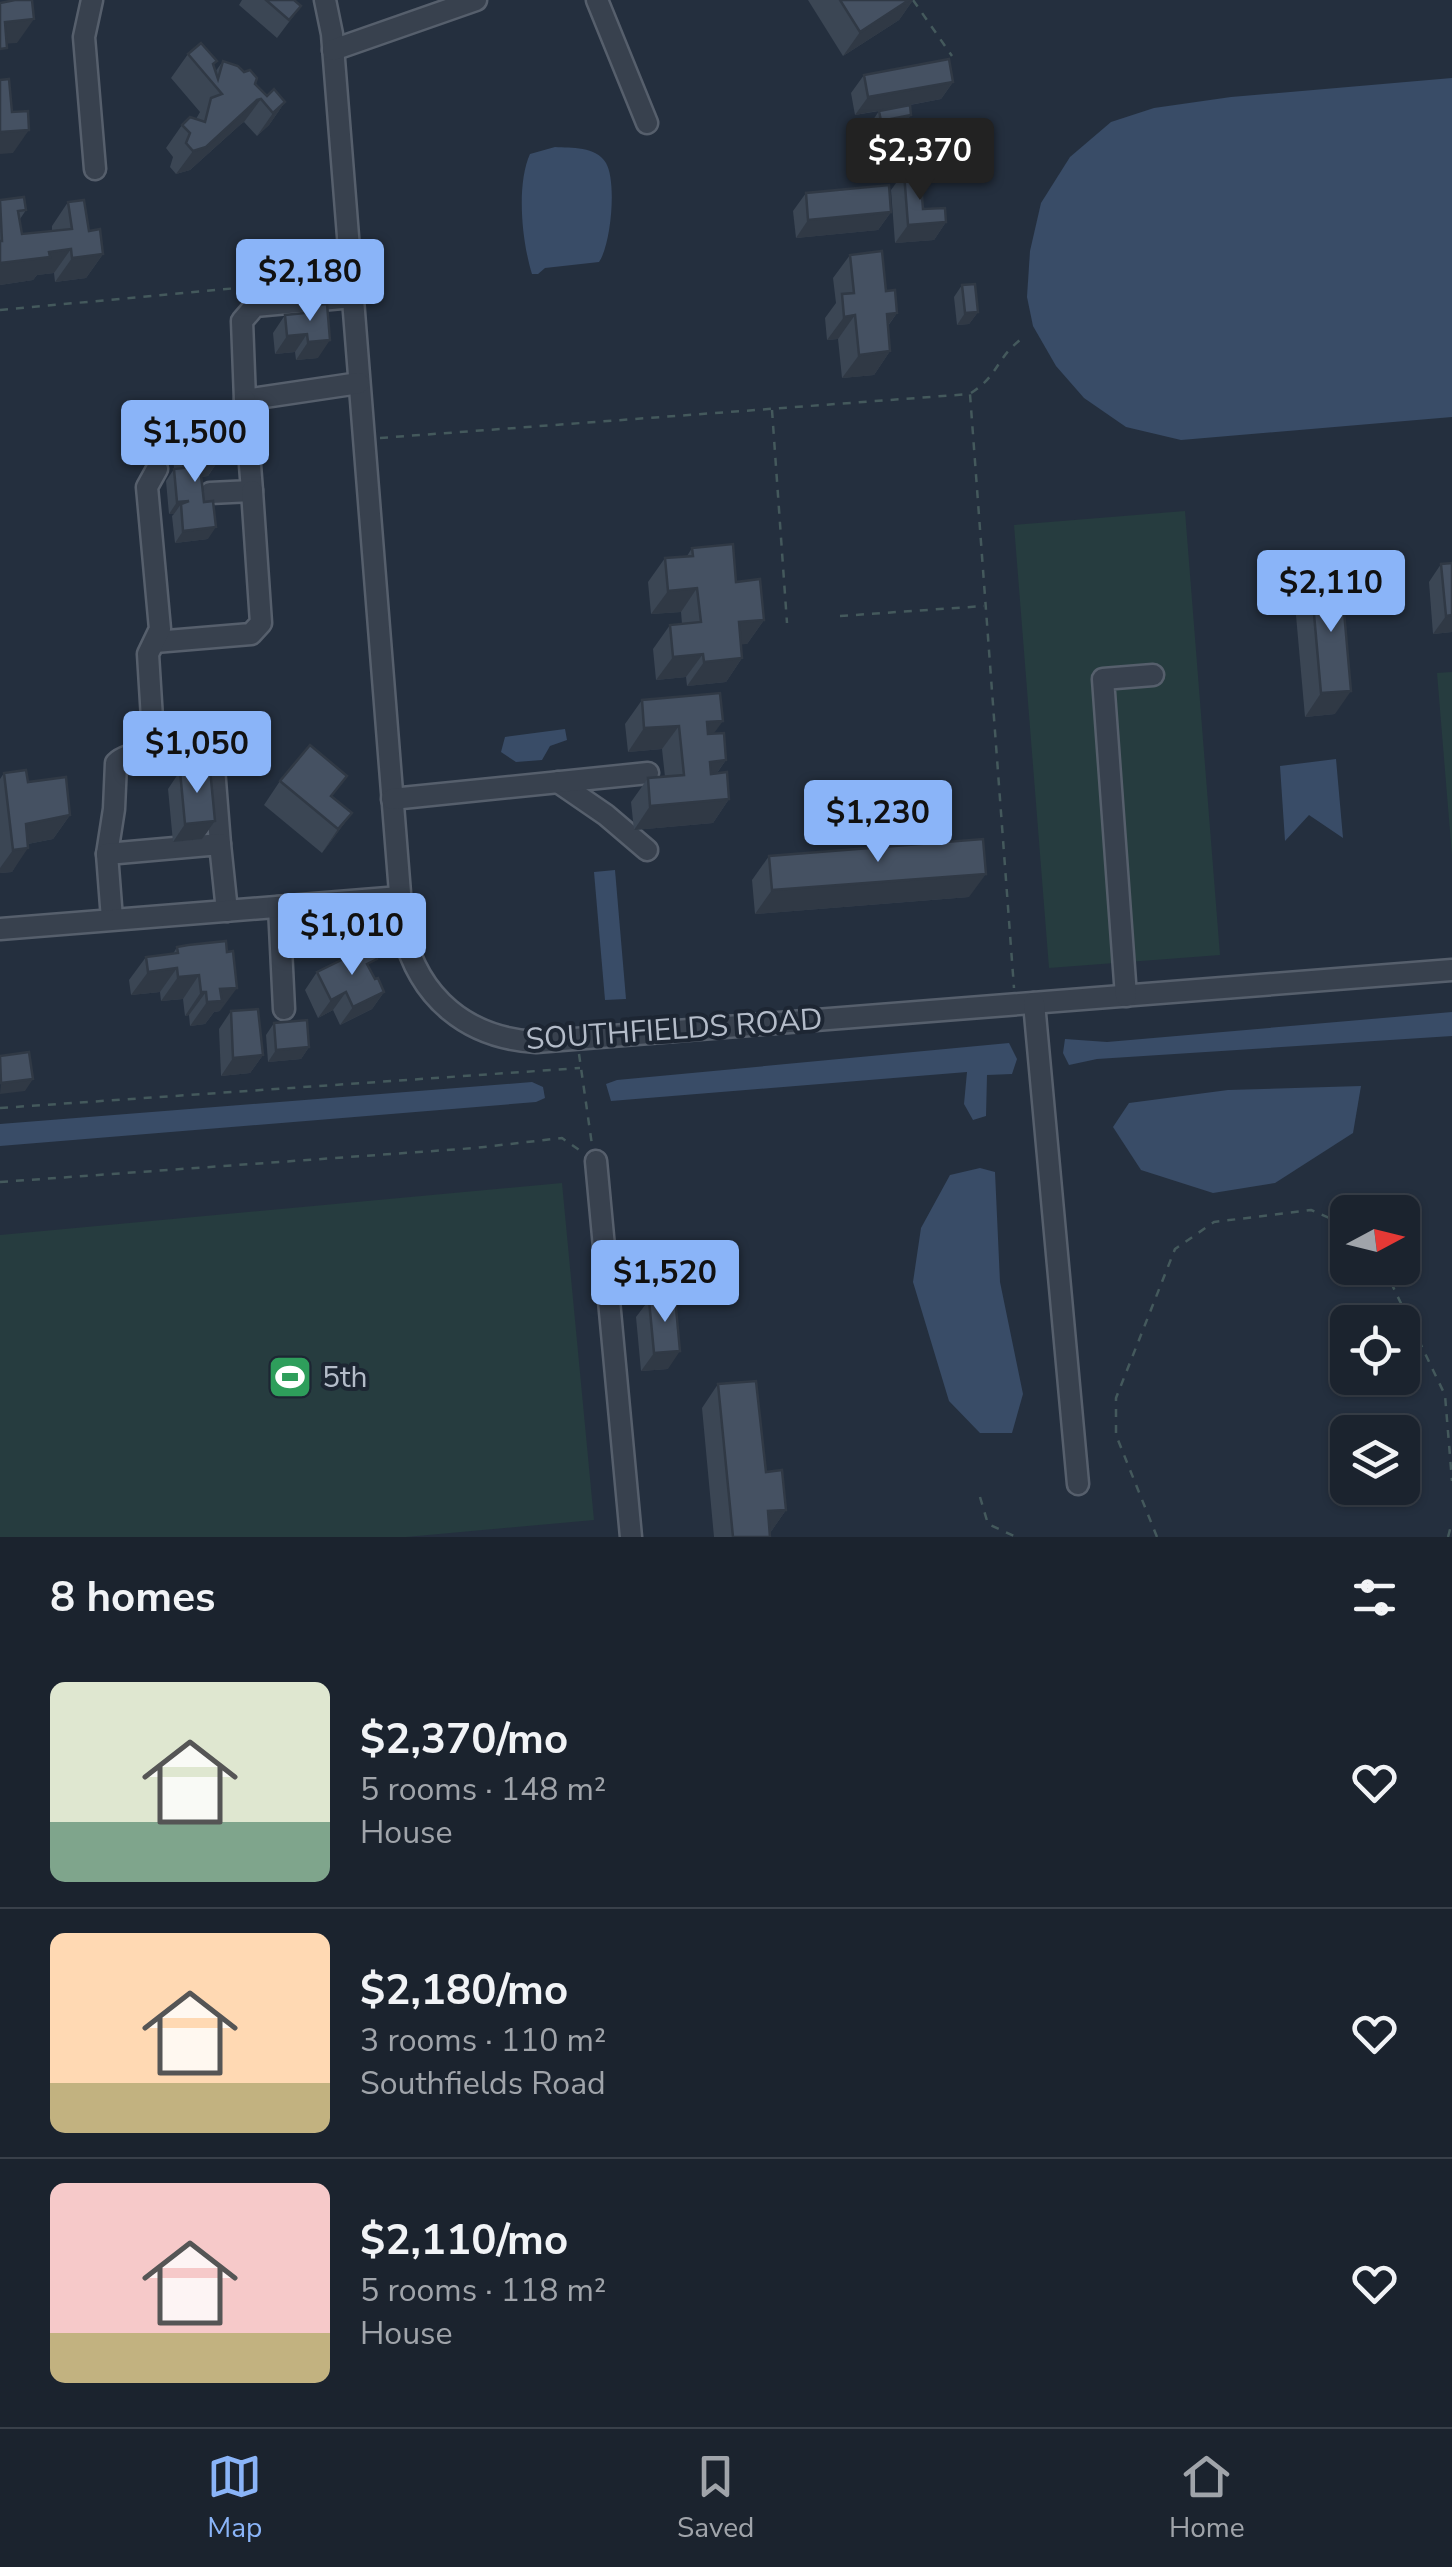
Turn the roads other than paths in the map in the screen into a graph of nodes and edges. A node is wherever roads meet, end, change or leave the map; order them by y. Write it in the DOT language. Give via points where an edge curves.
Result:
graph roads {
  1 [pos="92,0"];
  2 [pos="325,0"];
  3 [pos="476,0"];
  4 [pos="597,0"];
  5 [pos="333,50"];
  6 [pos="647,123"];
  7 [pos="95,169"];
  8 [pos="352,287"];
  9 [pos="360,384"];
  10 [pos="245,400"];
  11 [pos="157,469"];
  12 [pos="252,491"];
  13 [pos="210,493"];
  14 [pos="155,642"];
  15 [pos="1153,675"];
  16 [pos="154,750"];
  17 [pos="648,773"];
  18 [pos="619,776"];
  19 [pos="558,782"];
  20 [pos="392,799"];
  21 [pos="606,815"];
  22 [pos="220,844"];
  23 [pos="648,850"];
  24 [pos="107,854"];
  25 [pos="400,897"];
  26 [pos="279,907"];
  27 [pos="227,910"];
  28 [pos="112,920"];
  29 [pos="0,929"];
  30 [pos="1452,970"];
  31 [pos="1126,996"];
  32 [pos="1025,1004"];
  33 [pos="284,1009"];
  34 [pos="596,1161"];
  35 [pos="1078,1484"];
  36 [pos="631,1537"];
  1 -- 7 [label="street" via="84,37"];
  2 -- 5 [label="street, SOUTHFIELDS ROAD"];
  3 -- 5 [label="street"];
  4 -- 6 [label="street"];
  5 -- 8 [label="street, SOUTHFIELDS ROAD"];
  8 -- 9 [label="street, SOUTHFIELDS ROAD"];
  8 -- 10 [label="street" via="256,306 242,321"];
  9 -- 10 [label="street"];
  9 -- 20 [label="street, SOUTHFIELDS ROAD"];
  10 -- 12 [label="street"];
  11 -- 14 [label="street" via="148,488 160,629"];
  12 -- 13 [label="street"];
  12 -- 14 [label="street" via="261,623 252,634"];
  14 -- 16 [label="street" via="148,654"];
  15 -- 31 [label="street" via="1102,678"];
  16 -- 22 [label="street" via="196,747 210,755"];
  16 -- 24 [label="street" via="116,763"];
  17 -- 18 [label="street"];
  18 -- 19 [label="street"];
  18 -- 21 [label="street"];
  19 -- 20 [label="street"];
  19 -- 21 [label="street"];
  20 -- 25 [label="street, SOUTHFIELDS ROAD"];
  21 -- 23 [label="street"];
  22 -- 24 [label="street"];
  22 -- 27 [label="street"];
  24 -- 28 [label="street"];
  25 -- 26 [label="street"];
  25 -- 32 [label="street, SOUTHFIELDS ROAD" via="416,971 441,1004 485,1032 516,1040"];
  26 -- 27 [label="street"];
  26 -- 33 [label="street"];
  27 -- 28 [label="street"];
  28 -- 29 [label="street"];
  30 -- 31 [label="street, SOUTHFIELDS ROAD"];
  31 -- 32 [label="street, SOUTHFIELDS ROAD"];
  32 -- 35 [label="street" via="1040,1090"];
  34 -- 36 [label="street"];
}
